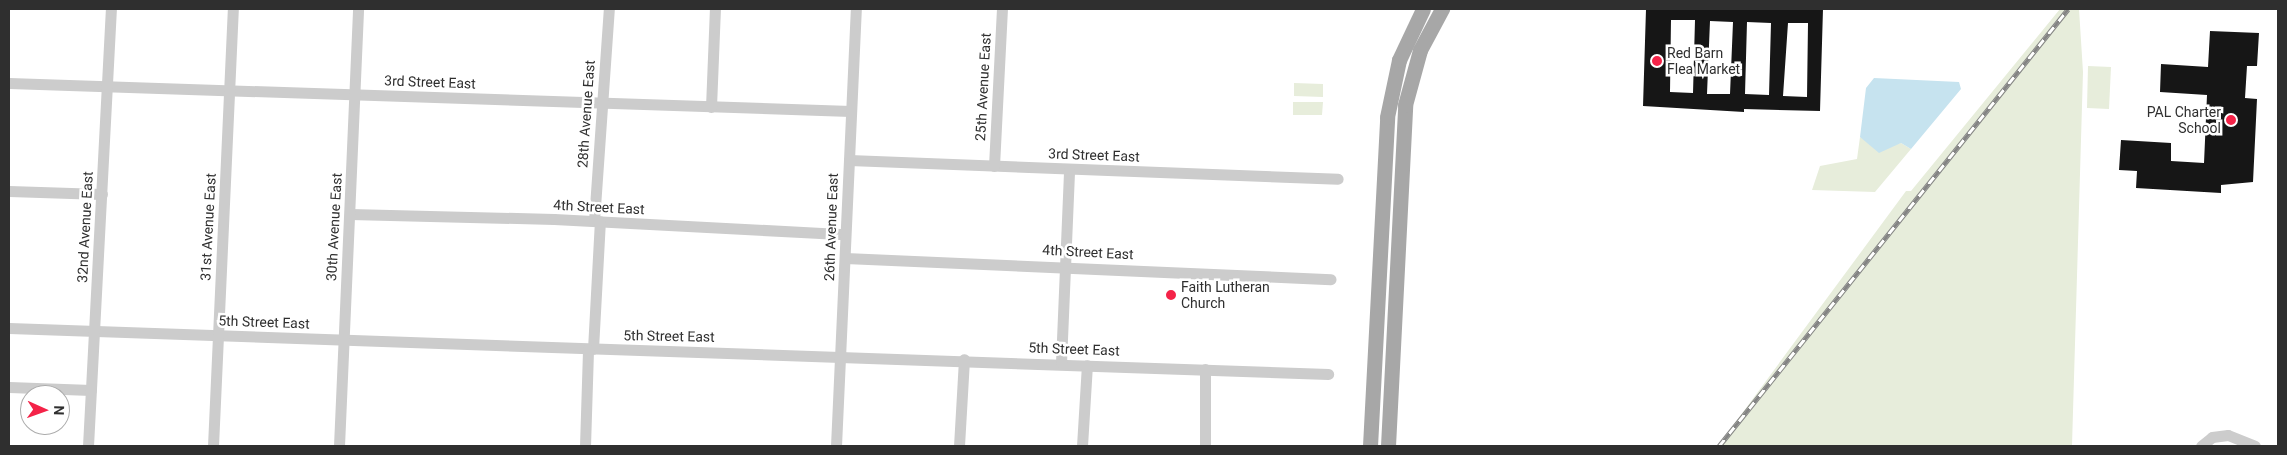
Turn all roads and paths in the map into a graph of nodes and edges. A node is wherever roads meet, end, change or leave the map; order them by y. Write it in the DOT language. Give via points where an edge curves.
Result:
graph roads {
  1 [pos="111,9"];
  2 [pos="233,9"];
  3 [pos="358,9"];
  4 [pos="609,9"];
  5 [pos="716,9"];
  6 [pos="856,9"];
  7 [pos="1002,9"];
  8 [pos="1423,9"];
  9 [pos="1442,9"];
  10 [pos="9,82"];
  11 [pos="107,86"];
  12 [pos="230,91"];
  13 [pos="354,94"];
  14 [pos="603,102"];
  15 [pos="711,107"];
  16 [pos="851,112"];
  17 [pos="849,160"];
  18 [pos="994,166"];
  19 [pos="1069,170"];
  20 [pos="1338,179"];
  21 [pos="9,191"];
  22 [pos="102,194"];
  23 [pos="350,214"];
  24 [pos="597,221"];
  25 [pos="846,234"];
  26 [pos="844,258"];
  27 [pos="1066,266"];
  28 [pos="1331,279"];
  29 [pos="9,328"];
  30 [pos="94,331"];
  31 [pos="218,335"];
  32 [pos="344,341"];
  33 [pos="591,349"];
  34 [pos="841,355"];
  35 [pos="964,360"];
  36 [pos="1061,363"];
  37 [pos="1086,365"];
  38 [pos="1206,369"];
  39 [pos="1328,374"];
  40 [pos="9,387"];
  41 [pos="91,390"];
  42 [pos="88,446"];
  43 [pos="213,446"];
  44 [pos="339,446"];
  45 [pos="585,446"];
  46 [pos="836,446"];
  47 [pos="959,446"];
  48 [pos="1082,446"];
  49 [pos="1205,446"];
  50 [pos="1370,446"];
  51 [pos="1388,446"];
  52 [pos="2201,446"];
  53 [pos="2255,446"];
  1 -- 11 [label="street, 32nd Avenue East"];
  2 -- 12 [label="street, 31st Avenue East"];
  3 -- 13 [label="street, 30th Avenue East"];
  4 -- 14 [label="street, 28th Avenue East"];
  5 -- 15 [label="street"];
  6 -- 16 [label="street, 26th Avenue East"];
  7 -- 18 [label="street, 25th Avenue East"];
  8 -- 50 [label="main road" via="1399,60 1387,117"];
  9 -- 51 [label="main road" via="1420,50 1405,105"];
  10 -- 11 [label="street, 3rd Street East"];
  11 -- 12 [label="street, 3rd Street East"];
  11 -- 22 [label="street, 32nd Avenue East"];
  12 -- 13 [label="street, 3rd Street East"];
  12 -- 31 [label="street, 31st Avenue East"];
  13 -- 14 [label="street, 3rd Street East"];
  13 -- 23 [label="street, 30th Avenue East"];
  14 -- 15 [label="street, 3rd Street East"];
  14 -- 24 [label="street, 28th Avenue East"];
  15 -- 16 [label="street, 3rd Street East"];
  16 -- 17 [label="street, 26th Avenue East"];
  17 -- 18 [label="street, 3rd Street East"];
  17 -- 25 [label="street, 26th Avenue East"];
  18 -- 19 [label="street, 3rd Street East"];
  19 -- 20 [label="street, 3rd Street East"];
  19 -- 27 [label="street"];
  21 -- 22 [label="street"];
  22 -- 30 [label="street, 32nd Avenue East"];
  23 -- 24 [label="street, 4th Street East"];
  23 -- 32 [label="street, 30th Avenue East"];
  24 -- 25 [label="street, 4th Street East"];
  24 -- 33 [label="street, 28th Avenue East"];
  25 -- 26 [label="street, 26th Avenue East"];
  26 -- 27 [label="street, 4th Street East"];
  26 -- 34 [label="street, 26th Avenue East"];
  27 -- 28 [label="street, 4th Street East"];
  27 -- 36 [label="street"];
  29 -- 30 [label="street, 5th Street East"];
  30 -- 31 [label="street, 5th Street East"];
  30 -- 41 [label="street, 32nd Avenue East"];
  31 -- 32 [label="street, 5th Street East"];
  31 -- 43 [label="street, 31st Avenue East"];
  32 -- 33 [label="street, 5th Street East"];
  32 -- 44 [label="street, 30th Avenue East"];
  33 -- 34 [label="street, 5th Street East"];
  33 -- 45 [label="street, 28th Avenue East"];
  34 -- 35 [label="street, 5th Street East"];
  34 -- 46 [label="street, 26th Avenue East"];
  35 -- 36 [label="street, 5th Street East"];
  35 -- 47 [label="street"];
  36 -- 37 [label="street, 5th Street East"];
  37 -- 38 [label="street, 5th Street East"];
  37 -- 48 [label="street"];
  38 -- 39 [label="street, 5th Street East"];
  38 -- 49 [label="street"];
  40 -- 41 [label="street"];
  41 -- 42 [label="street, 32nd Avenue East"];
  52 -- 53 [label="street" via="2212,437 2228,435"];
}
